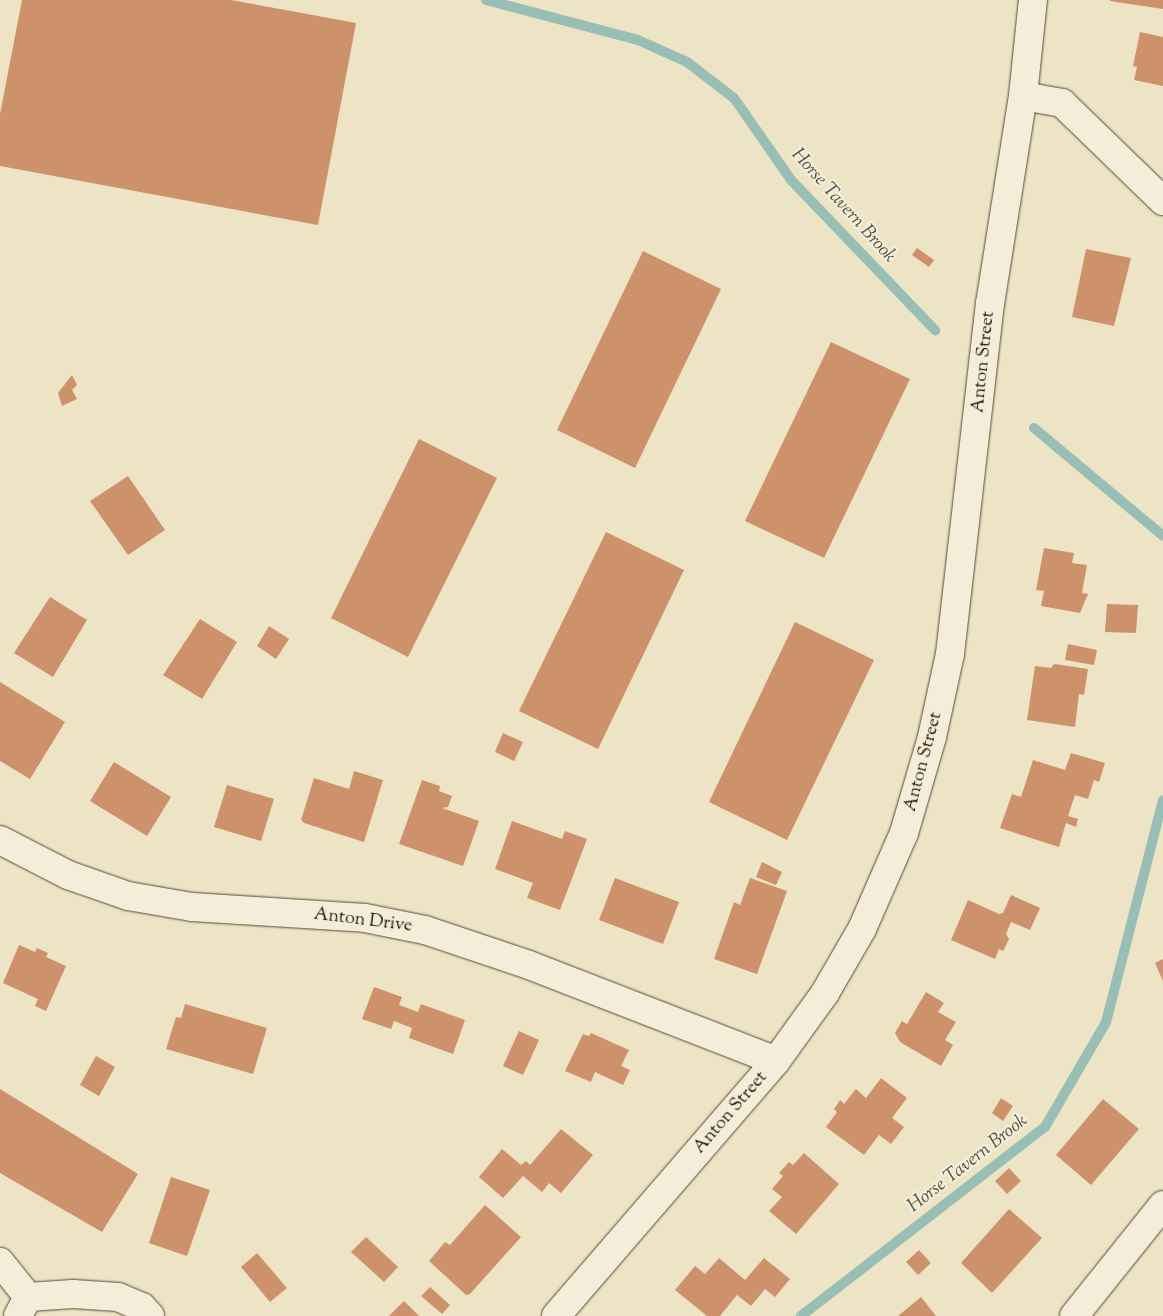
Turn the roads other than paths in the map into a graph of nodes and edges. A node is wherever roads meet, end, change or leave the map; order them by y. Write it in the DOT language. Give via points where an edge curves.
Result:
graph roads {
  1 [pos="1033,0"];
  2 [pos="1023,96"];
  3 [pos="1163,201"];
  4 [pos="0,840"];
  5 [pos="776,1061"];
  6 [pos="1163,1205"];
  7 [pos="0,1262"];
  8 [pos="23,1307"];
  9 [pos="150,1316"];
  10 [pos="556,1316"];
  11 [pos="1074,1316"];
  1 -- 2 [label="street, Anton Street"];
  2 -- 3 [label="street" via="1062,103"];
  2 -- 5 [label="street, Anton Street" via="990,304 950,654 932,737 904,832 862,929 825,993"];
  4 -- 5 [label="street, Anton Drive" via="68,875 128,896 192,907 366,918 418,928 529,965"];
  5 -- 10 [label="street, Anton Street"];
  6 -- 11 [label="street"];
  7 -- 8 [label="street"];
  8 -- 9 [label="street" via="73,1294 118,1297 137,1305"];
}
